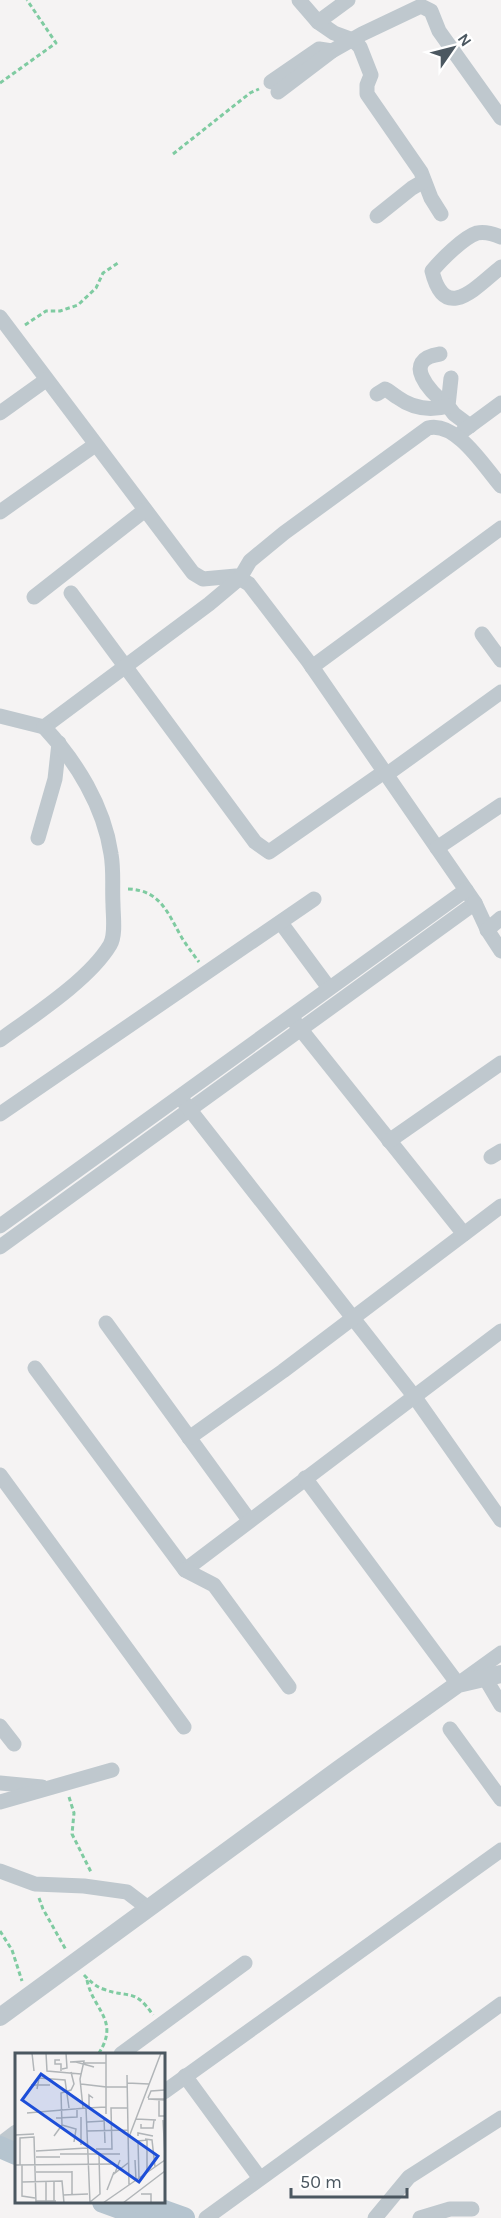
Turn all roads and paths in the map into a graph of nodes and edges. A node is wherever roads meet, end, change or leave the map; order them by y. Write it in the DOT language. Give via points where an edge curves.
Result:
graph roads {
  1 [pos="27,0"];
  2 [pos="299,0"];
  3 [pos="348,0"];
  4 [pos="432,6"];
  5 [pos="318,22"];
  6 [pos="353,40"];
  7 [pos="0,84"];
  8 [pos="274,87"];
  9 [pos="501,118"];
  10 [pos="173,154"];
  11 [pos="424,181"];
  12 [pos="441,214"];
  13 [pos="377,216"];
  14 [pos="501,237"];
  15 [pos="117,263"];
  16 [pos="501,267"];
  17 [pos="0,318"];
  18 [pos="15,339"];
  19 [pos="440,354"];
  20 [pos="450,378"];
  21 [pos="46,380"];
  22 [pos="377,394"];
  23 [pos="501,403"];
  24 [pos="448,406"];
  25 [pos="0,413"];
  26 [pos="470,426"];
  27 [pos="455,436"];
  28 [pos="95,445"];
  29 [pos="501,486"];
  30 [pos="145,510"];
  31 [pos="0,512"];
  32 [pos="501,528"];
  33 [pos="240,578"];
  34 [pos="71,593"];
  35 [pos="34,597"];
  36 [pos="482,634"];
  37 [pos="501,660"];
  38 [pos="126,666"];
  39 [pos="312,667"];
  40 [pos="501,692"];
  41 [pos="0,716"];
  42 [pos="44,727"];
  43 [pos="59,743"];
  44 [pos="385,773"];
  45 [pos="501,805"];
  46 [pos="38,838"];
  47 [pos="437,848"];
  48 [pos="113,889"];
  49 [pos="466,890"];
  50 [pos="314,899"];
  51 [pos="475,903"];
  52 [pos="501,918"];
  53 [pos="281,923"];
  54 [pos="487,930"];
  55 [pos="501,951"];
  56 [pos="208,972"];
  57 [pos="329,988"];
  58 [pos="290,1016"];
  59 [pos="300,1029"];
  60 [pos="0,1040"];
  61 [pos="501,1063"];
  62 [pos="179,1096"];
  63 [pos="189,1109"];
  64 [pos="0,1114"];
  65 [pos="389,1141"];
  66 [pos="501,1206"];
  67 [pos="0,1226"];
  68 [pos="464,1234"];
  69 [pos="0,1247"];
  70 [pos="353,1319"];
  71 [pos="106,1323"];
  72 [pos="501,1331"];
  73 [pos="35,1368"];
  74 [pos="414,1395"];
  75 [pos="189,1438"];
  76 [pos="0,1475"];
  77 [pos="305,1478"];
  78 [pos="249,1520"];
  79 [pos="501,1520"];
  80 [pos="185,1570"];
  81 [pos="501,1653"];
  82 [pos="493,1676"];
  83 [pos="458,1684"];
  84 [pos="289,1687"];
  85 [pos="501,1705"];
  86 [pos="0,1726"];
  87 [pos="184,1727"];
  88 [pos="450,1729"];
  89 [pos="14,1744"];
  90 [pos="112,1770"];
  91 [pos="0,1783"];
  92 [pos="65,1784"];
  93 [pos="48,1788"];
  94 [pos="501,1799"];
  95 [pos="0,1802"];
  96 [pos="501,1850"];
  97 [pos="0,1871"];
  98 [pos="35,1884"];
  99 [pos="99,1888"];
  100 [pos="148,1908"];
  101 [pos="0,1932"];
  102 [pos="74,1963"];
  103 [pos="245,1963"];
  104 [pos="87,1978"];
  105 [pos="27,1998"];
  106 [pos="501,2004"];
  107 [pos="0,2017"];
  108 [pos="160,2026"];
  109 [pos="99,2053"];
  110 [pos="125,2053"];
  111 [pos="185,2076"];
  112 [pos="165,2091"];
  113 [pos="501,2118"];
  114 [pos="15,2133"];
  115 [pos="0,2146"];
  116 [pos="15,2154"];
  117 [pos="0,2164"];
  118 [pos="15,2170"];
  119 [pos="259,2177"];
  120 [pos="106,2203"];
  121 [pos="142,2203"];
  122 [pos="472,2209"];
  123 [pos="148,2218"];
  124 [pos="184,2218"];
  125 [pos="206,2218"];
  126 [pos="375,2218"];
  127 [pos="420,2218"];
  1 -- 7 [label="path" via="56,43"];
  2 -- 5 [label="street"];
  3 -- 5 [label="street"];
  4 -- 6 [label="street" via="421,6"];
  4 -- 9 [label="street" via="439,31"];
  5 -- 6 [label="street"];
  6 -- 8 [label="street"];
  6 -- 11 [label="street" via="360,47 371,75 367,94"];
  8 -- 10 [label="path" via="250,93"];
  11 -- 12 [label="street"];
  11 -- 13 [label="street"];
  14 -- 16 [label="street" via="489,232 476,233 432,271 442,294 450,298 463,297"];
  15 -- 18 [label="path" via="103,273 96,288 78,305 46,311 25,324"];
  17 -- 18 [label="street"];
  18 -- 21 [label="street"];
  19 -- 24 [label="street" via="423,360 419,369 434,395"];
  20 -- 24 [label="street"];
  21 -- 25 [label="street"];
  21 -- 28 [label="street"];
  22 -- 24 [label="street" via="385,389 423,409"];
  23 -- 26 [label="street"];
  24 -- 26 [label="street"];
  26 -- 27 [label="street"];
  27 -- 29 [label="street" via="469,446"];
  27 -- 33 [label="street" via="435,427 421,433 284,533 250,561"];
  28 -- 30 [label="street"];
  28 -- 31 [label="street"];
  30 -- 33 [label="street" via="193,573 203,579"];
  30 -- 35 [label="street"];
  32 -- 39 [label="street"];
  33 -- 38 [label="street"];
  33 -- 39 [label="street" via="249,584"];
  34 -- 38 [label="street"];
  36 -- 37 [label="street"];
  38 -- 42 [label="street"];
  38 -- 44 [label="street" via="255,842 269,852"];
  39 -- 44 [label="street"];
  40 -- 44 [label="street"];
  41 -- 42 [label="street"];
  42 -- 43 [label="street"];
  43 -- 46 [label="street" via="55,779"];
  43 -- 48 [label="street" via="97,807 111,852"];
  44 -- 47 [label="street"];
  45 -- 47 [label="street"];
  47 -- 49 [label="street"];
  48 -- 56 [label="path" via="150,893 165,907"];
  48 -- 60 [label="street" via="112,942 67,989"];
  49 -- 51 [label="street"];
  49 -- 57 [label="street"];
  50 -- 53 [label="street"];
  51 -- 54 [label="street"];
  51 -- 59 [label="street"];
  52 -- 54 [label="street"];
  53 -- 56 [label="street"];
  53 -- 57 [label="street"];
  54 -- 55 [label="street"];
  56 -- 64 [label="street"];
  57 -- 58 [label="street"];
  58 -- 59 [label="street"];
  58 -- 62 [label="street"];
  59 -- 63 [label="street"];
  59 -- 65 [label="street"];
  61 -- 65 [label="street"];
  62 -- 63 [label="street"];
  62 -- 67 [label="street"];
  63 -- 69 [label="street"];
  63 -- 70 [label="street"];
  65 -- 68 [label="street"];
  66 -- 68 [label="street"];
  68 -- 70 [label="street"];
  70 -- 74 [label="street"];
  70 -- 75 [label="street"];
  71 -- 75 [label="street"];
  72 -- 74 [label="street"];
  73 -- 80 [label="street"];
  74 -- 77 [label="street"];
  74 -- 79 [label="street"];
  75 -- 78 [label="street"];
  76 -- 87 [label="street"];
  77 -- 78 [label="street"];
  77 -- 83 [label="street"];
  78 -- 80 [label="street"];
  80 -- 84 [label="street" via="214,1585"];
  81 -- 83 [label="street"];
  82 -- 83 [label="street"];
  82 -- 85 [label="street"];
  83 -- 100 [label="street"];
  86 -- 89 [label="street"];
  88 -- 94 [label="street"];
  90 -- 92 [label="street"];
  91 -- 93 [label="street"];
  92 -- 93 [label="street"];
  92 -- 99 [label="path" via="74,1813 72,1834"];
  93 -- 95 [label="street"];
  96 -- 111 [label="street"];
  97 -- 98 [label="street"];
  98 -- 99 [label="street"];
  98 -- 102 [label="path" via="43,1909"];
  99 -- 100 [label="street" via="127,1892"];
  100 -- 102 [label="street"];
  101 -- 105 [label="path" via="12,1950"];
  102 -- 104 [label="path"];
  102 -- 105 [label="street"];
  103 -- 108 [label="street"];
  104 -- 108 [label="path" via="107,1991 140,1998"];
  104 -- 109 [label="path" via="107,2023 108,2036"];
  105 -- 107 [label="street"];
  106 -- 119 [label="street"];
  108 -- 110 [label="street"];
  111 -- 112 [label="street"];
  111 -- 119 [label="street"];
  113 -- 126 [label="street" via="409,2177"];
  114 -- 115 [label="street"];
  115 -- 116 [label="main road"];
  117 -- 118 [label="main road"];
  119 -- 125 [label="street"];
  120 -- 123 [label="main road"];
  121 -- 124 [label="main road"];
  122 -- 127 [label="street" via="450,2209"];
}
